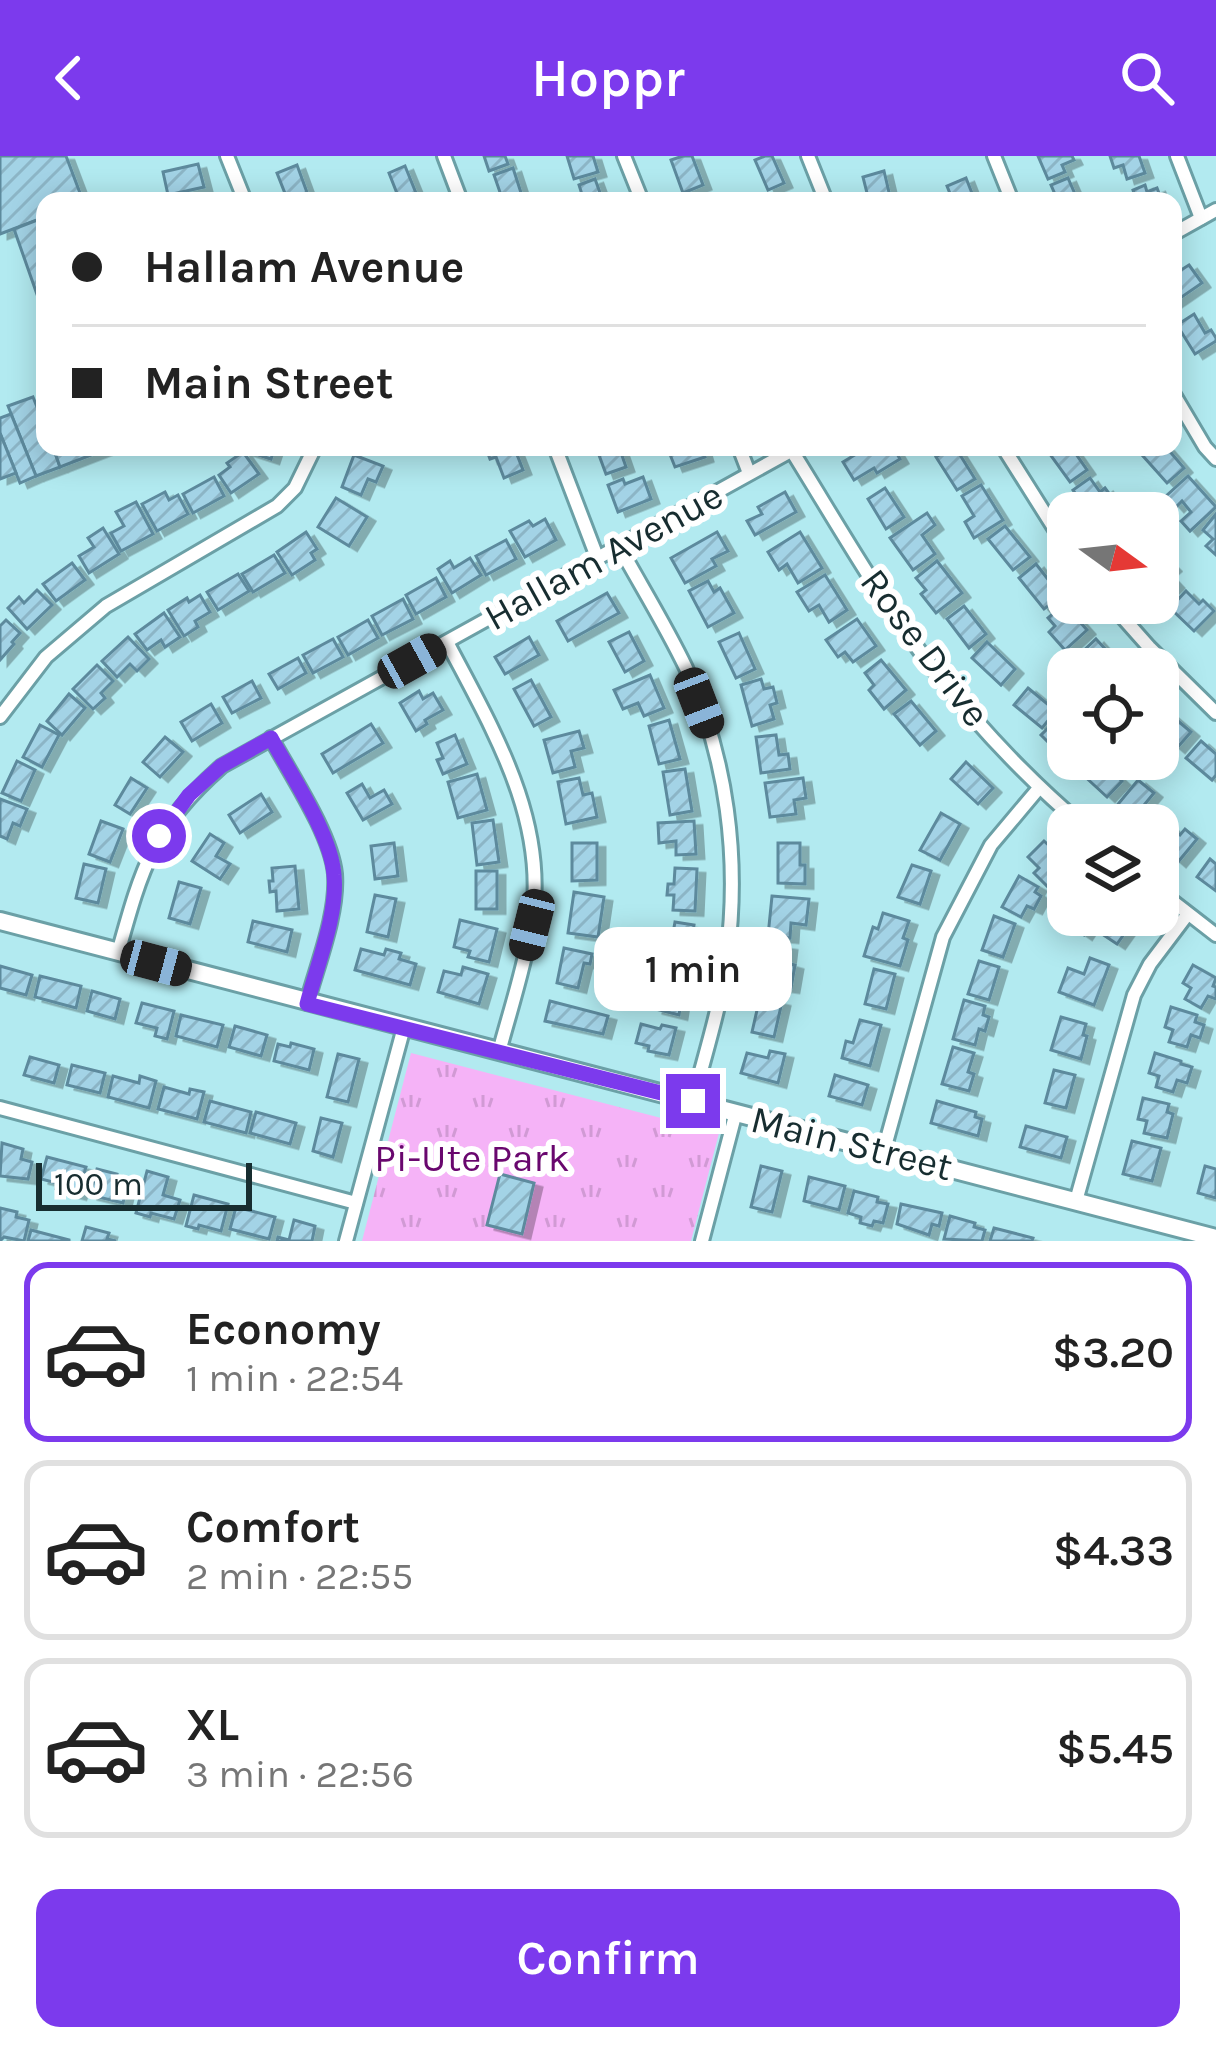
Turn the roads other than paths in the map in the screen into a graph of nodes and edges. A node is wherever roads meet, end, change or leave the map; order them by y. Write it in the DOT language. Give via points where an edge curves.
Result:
graph roads {
  1 [pos="227,156"];
  2 [pos="444,156"];
  3 [pos="624,156"];
  4 [pos="808,156"];
  5 [pos="994,156"];
  6 [pos="1178,156"];
  7 [pos="241,192"];
  8 [pos="458,192"];
  9 [pos="638,192"];
  10 [pos="822,192"];
  11 [pos="1008,192"];
  12 [pos="1216,209"];
  13 [pos="1201,218"];
  14 [pos="1182,229"];
  15 [pos="1182,408"];
  16 [pos="311,456"];
  17 [pos="558,456"];
  18 [pos="742,456"];
  19 [pos="782,456"];
  20 [pos="799,456"];
  21 [pos="1009,456"];
  22 [pos="1216,459"];
  23 [pos="749,473"];
  24 [pos="1047,517"];
  25 [pos="620,546"];
  26 [pos="597,557"];
  27 [pos="1128,624"];
  28 [pos="447,642"];
  29 [pos="1216,713"];
  30 [pos="0,716"];
  31 [pos="271,738"];
  32 [pos="1039,788"];
  33 [pos="1058,804"];
  34 [pos="1179,908"];
  35 [pos="1187,915"];
  36 [pos="0,921"];
  37 [pos="1216,935"];
  38 [pos="118,953"];
  39 [pos="307,1004"];
  40 [pos="404,1028"];
  41 [pos="500,1052"];
  42 [pos="693,1101"];
  43 [pos="0,1108"];
  44 [pos="736,1112"];
  45 [pos="884,1150"];
  46 [pos="1076,1201"];
  47 [pos="356,1203"];
  48 [pos="1216,1238"];
  49 [pos="346,1241"];
  50 [pos="703,1241"];
  1 -- 7 [label="street"];
  2 -- 8 [label="street"];
  3 -- 9 [label="street"];
  4 -- 10 [label="street"];
  5 -- 11 [label="street"];
  6 -- 13 [label="street"];
  12 -- 13 [label="street"];
  13 -- 14 [label="street"];
  15 -- 22 [label="street"];
  16 -- 30 [label="street" via="277,506 106,606 46,657"];
  17 -- 26 [label="street"];
  18 -- 23 [label="street"];
  19 -- 23 [label="street, Hallam Avenue"];
  20 -- 32 [label="street, Rose Drive" via="936,672"];
  21 -- 24 [label="street"];
  23 -- 25 [label="street, Hallam Avenue"];
  25 -- 26 [label="street, Hallam Avenue"];
  25 -- 42 [label="street" via="686,668 713,738 731,832 727,962"];
  26 -- 28 [label="street, Hallam Avenue"];
  27 -- 29 [label="street"];
  28 -- 31 [label="street, Hallam Avenue"];
  28 -- 41 [label="street" via="507,757 535,879 532,925"];
  31 -- 38 [label="street, Hallam Avenue" via="221,766 159,836"];
  31 -- 39 [label="street" via="326,841 334,873"];
  32 -- 33 [label="street, Rose Drive"];
  32 -- 45 [label="street" via="991,845 943,938"];
  34 -- 35 [label="street"];
  35 -- 37 [label="street"];
  35 -- 46 [label="street" via="1134,995"];
  36 -- 38 [label="main road, Main Street"];
  38 -- 39 [label="main road, Main Street"];
  39 -- 40 [label="main road, Main Street"];
  40 -- 41 [label="main road, Main Street"];
  40 -- 47 [label="street"];
  41 -- 42 [label="main road, Main Street"];
  42 -- 44 [label="main road, Main Street"];
  43 -- 47 [label="street"];
  44 -- 45 [label="main road, Main Street"];
  44 -- 50 [label="street"];
  45 -- 46 [label="main road, Main Street"];
  46 -- 48 [label="main road, Main Street"];
  47 -- 49 [label="street"];
}
